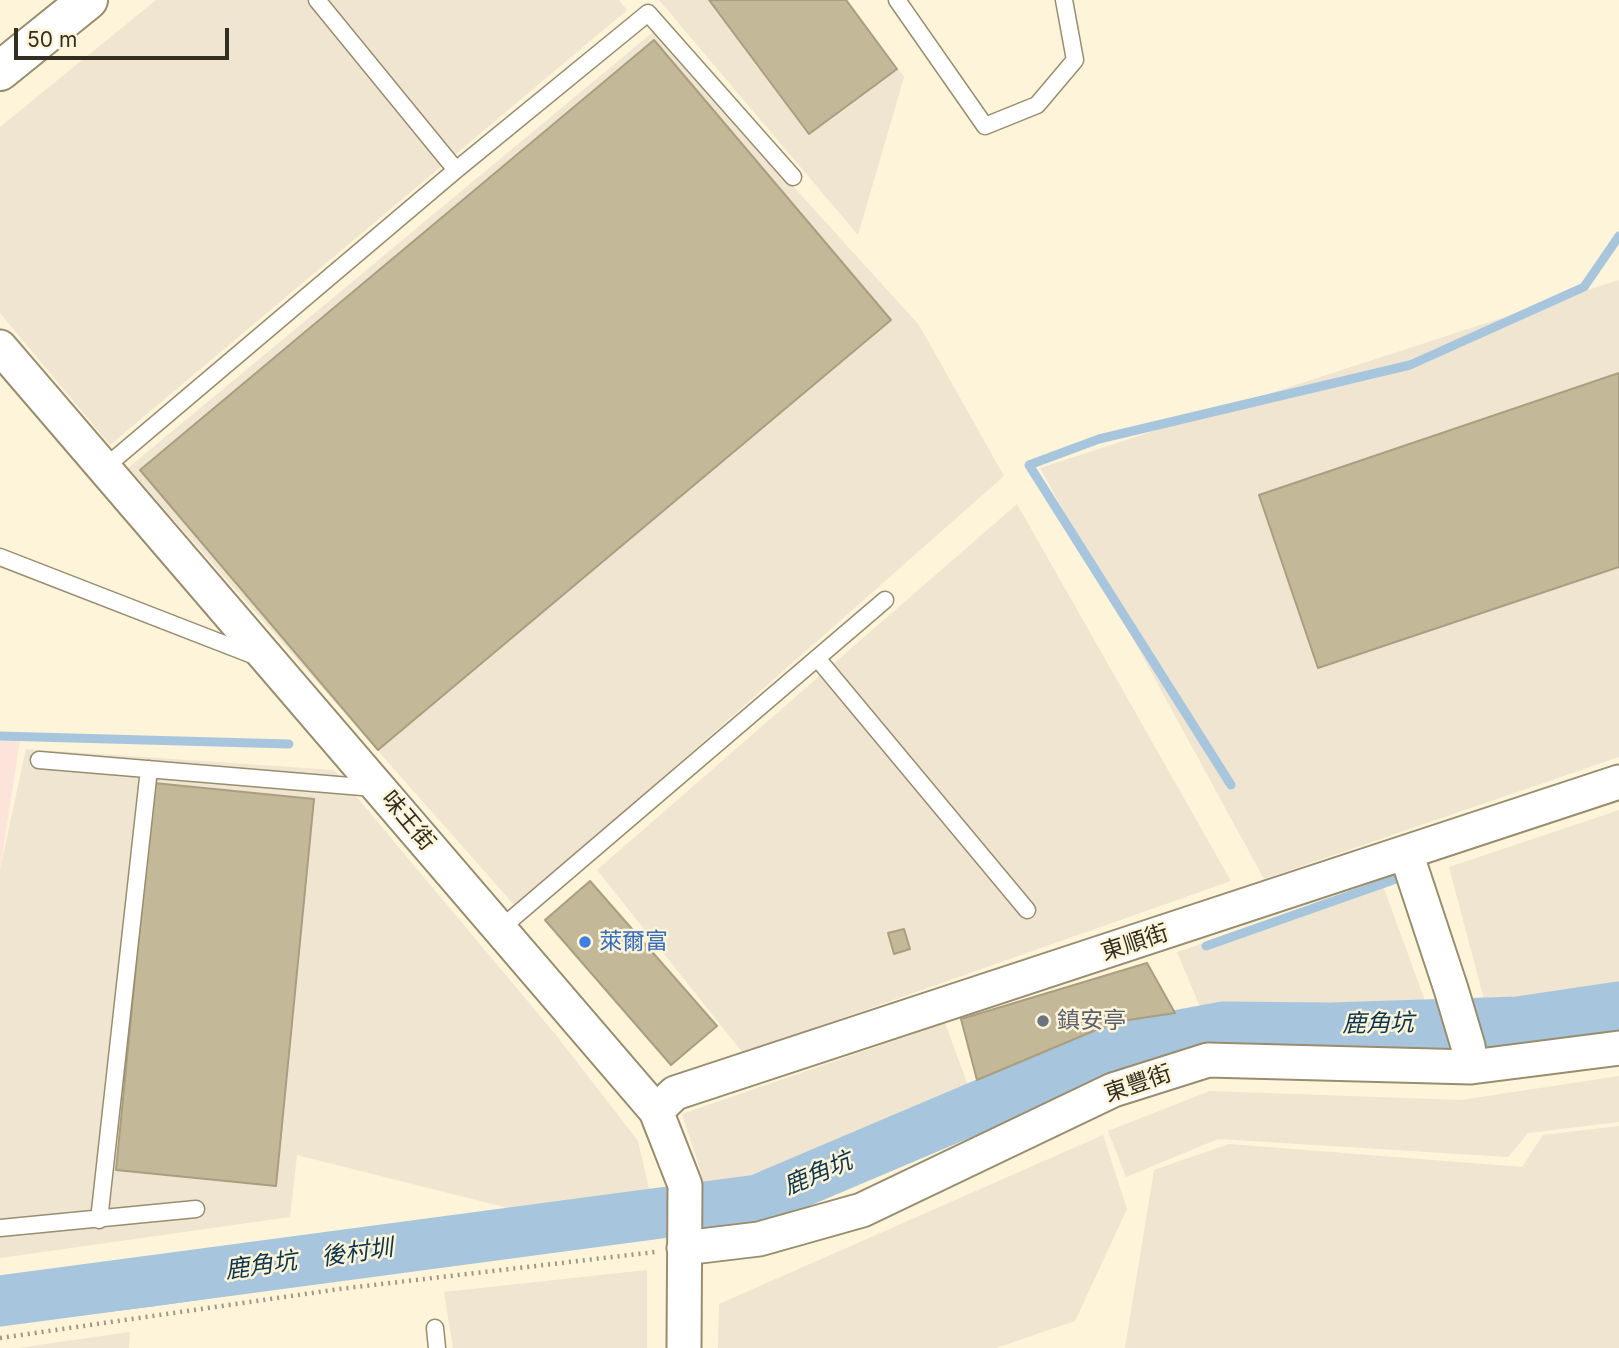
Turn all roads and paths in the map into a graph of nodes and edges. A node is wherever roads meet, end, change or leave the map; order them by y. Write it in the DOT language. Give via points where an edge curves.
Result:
graph roads {
  1 [pos="88,0"];
  2 [pos="317,0"];
  3 [pos="897,0"];
  4 [pos="1064,0"];
  5 [pos="0,71"];
  6 [pos="456,170"];
  7 [pos="793,177"];
  8 [pos="0,347"];
  9 [pos="104,468"];
  10 [pos="0,557"];
  11 [pos="885,600"];
  12 [pos="817,657"];
  13 [pos="272,663"];
  14 [pos="39,760"];
  15 [pos="149,769"];
  16 [pos="1619,782"];
  17 [pos="380,788"];
  18 [pos="1406,853"];
  19 [pos="1027,910"];
  20 [pos="500,929"];
  21 [pos="1619,1048"];
  22 [pos="1469,1056"];
  23 [pos="656,1111"];
  24 [pos="196,1209"];
  25 [pos="99,1220"];
  26 [pos="0,1228"];
  27 [pos="684,1247"];
  28 [pos="435,1328"];
  29 [pos="0,1338"];
  30 [pos="437,1348"];
  31 [pos="684,1348"];
  1 -- 5 [label="main road"];
  2 -- 6 [label="lane"];
  3 -- 4 [label="lane" via="985,126 1037,105 1075,60"];
  6 -- 7 [label="lane" via="648,13"];
  6 -- 9 [label="lane"];
  8 -- 9 [label="street, 味王街"];
  9 -- 13 [label="street, 味王街"];
  10 -- 13 [label="lane"];
  11 -- 12 [label="lane"];
  12 -- 19 [label="lane"];
  12 -- 20 [label="lane"];
  13 -- 17 [label="street, 味王街"];
  14 -- 15 [label="lane"];
  15 -- 17 [label="lane"];
  15 -- 25 [label="lane"];
  16 -- 18 [label="street, 東順街"];
  17 -- 20 [label="street, 味王街"];
  18 -- 22 [label="street"];
  18 -- 23 [label="street, 東順街" via="675,1093"];
  20 -- 23 [label="street, 味王街"];
  21 -- 22 [label="street, 東豐街"];
  22 -- 27 [label="street, 東豐街" via="1208,1060 1112,1090 862,1210 759,1239"];
  23 -- 27 [label="street, 味王街" via="685,1185"];
  24 -- 25 [label="lane"];
  25 -- 26 [label="lane"];
  27 -- 29 [label="path" via="339,1289"];
  27 -- 31 [label="street, 味王街"];
  28 -- 30 [label="lane"];
}
